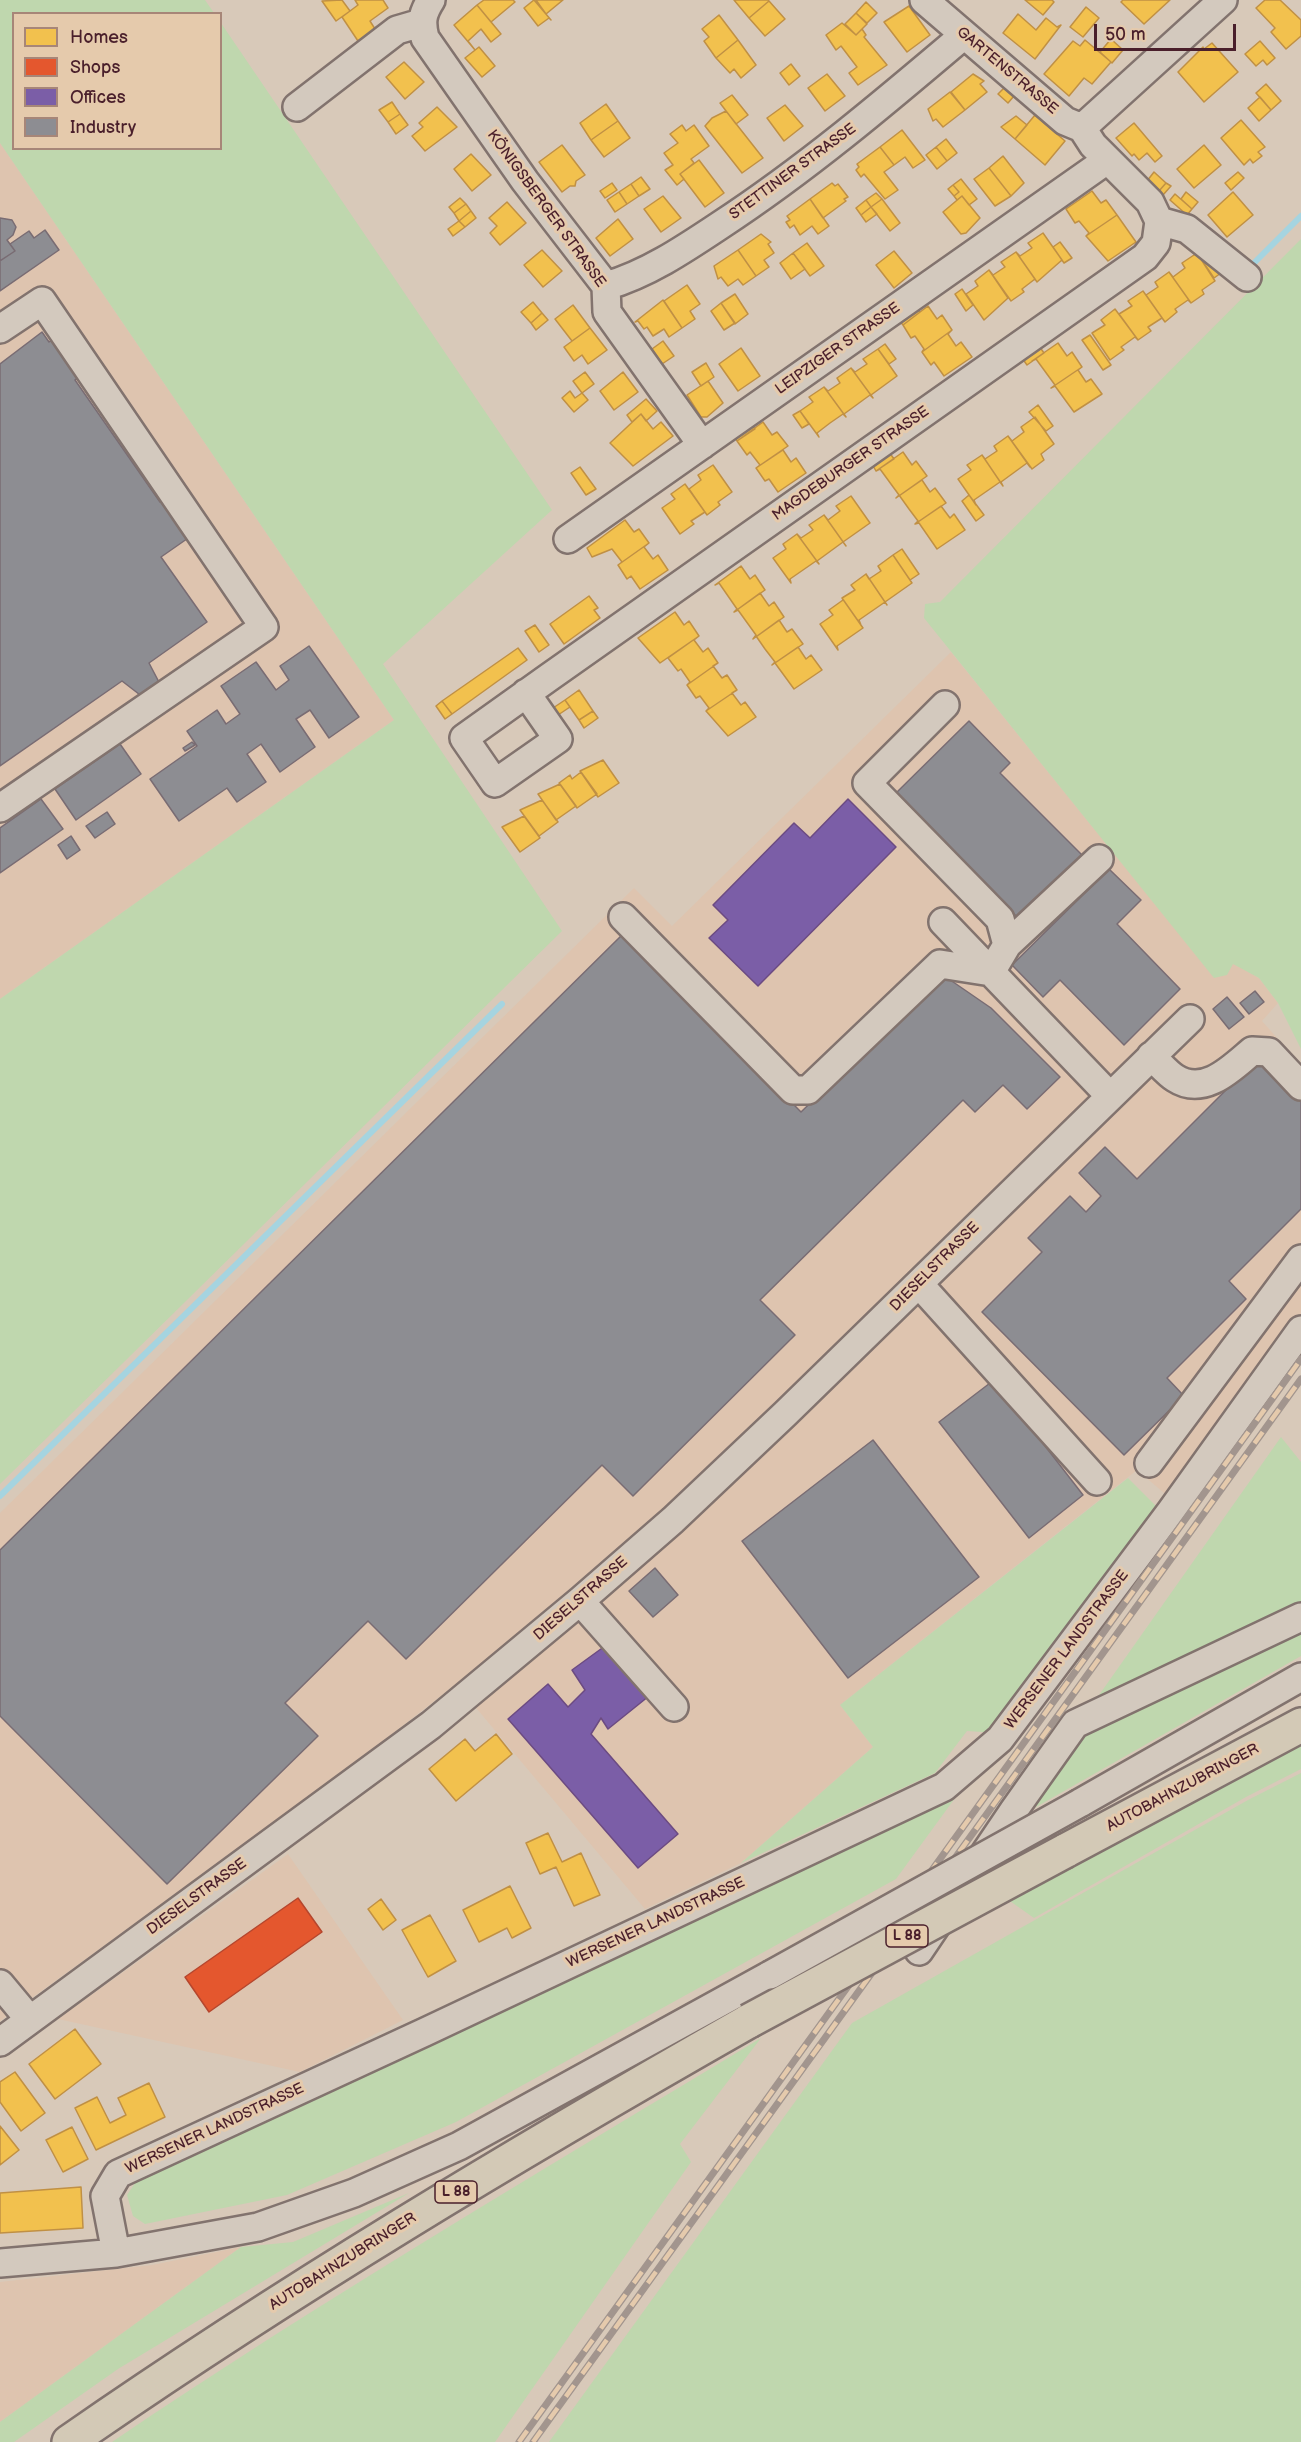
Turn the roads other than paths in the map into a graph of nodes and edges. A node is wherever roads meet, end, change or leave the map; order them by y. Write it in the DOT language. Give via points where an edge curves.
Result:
graph roads {
  1 [pos="924,0"];
  2 [pos="1223,0"];
  3 [pos="426,12"];
  4 [pos="964,35"];
  5 [pos="297,107"];
  6 [pos="1082,128"];
  7 [pos="1107,160"];
  8 [pos="1159,221"];
  9 [pos="1247,277"];
  10 [pos="606,286"];
  11 [pos="0,329"];
  12 [pos="702,445"];
  13 [pos="568,539"];
  14 [pos="526,693"];
  15 [pos="945,705"];
  16 [pos="0,808"];
  17 [pos="1099,859"];
  18 [pos="623,917"];
  19 [pos="943,922"];
  20 [pos="1007,945"];
  21 [pos="991,972"];
  22 [pos="1190,1019"];
  23 [pos="1151,1056"];
  24 [pos="1301,1086"];
  25 [pos="1110,1096"];
  26 [pos="1301,1259"];
  27 [pos="919,1284"];
  28 [pos="1301,1330"];
  29 [pos="1149,1463"];
  30 [pos="1097,1481"];
  31 [pos="580,1601"];
  32 [pos="1301,1617"];
  33 [pos="1301,1677"];
  34 [pos="674,1707"];
  35 [pos="1301,1725"];
  36 [pos="919,1951"];
  37 [pos="0,1984"];
  38 [pos="30,2020"];
  39 [pos="0,2042"];
  40 [pos="116,2253"];
  41 [pos="0,2263"];
  42 [pos="69,2442"];
  1 -- 4 [label="street, GARTENSTRASSE"];
  2 -- 6 [label="street"];
  3 -- 5 [label="street"];
  3 -- 10 [label="street, KÖNIGSBERGER STRASSE" via="425,38 525,181"];
  4 -- 6 [label="street, GARTENSTRASSE" via="1065,121"];
  4 -- 10 [label="street, STETTINER STRASSE" via="772,192 634,278"];
  6 -- 7 [label="street, GARTENSTRASSE"];
  7 -- 8 [label="street, GARTENSTRASSE" via="1150,202"];
  7 -- 12 [label="street, LEIPZIGER STRASSE"];
  8 -- 9 [label="street" via="1187,228"];
  8 -- 14 [label="street, MAGDEBURGER STRASSE" via="1155,243 1145,257"];
  10 -- 12 [label="street, KÖNIGSBERGER STRASSE" via="607,312"];
  11 -- 16 [label="street" via="42,300 264,627"];
  12 -- 13 [label="street, LEIPZIGER STRASSE"];
  15 -- 20 [label="street" via="867,783 1000,919"];
  17 -- 20 [label="street"];
  18 -- 21 [label="street" via="793,1090 808,1090 940,964"];
  19 -- 21 [label="street"];
  20 -- 21 [label="street"];
  21 -- 25 [label="street"];
  22 -- 23 [label="street, DIESELSTRASSE"];
  23 -- 24 [label="street" via="1177,1079 1200,1085 1226,1073 1252,1051 1269,1052"];
  23 -- 25 [label="street, DIESELSTRASSE"];
  25 -- 27 [label="street, DIESELSTRASSE"];
  26 -- 29 [label="street"];
  27 -- 30 [label="street"];
  27 -- 31 [label="street, DIESELSTRASSE" via="791,1421"];
  28 -- 40 [label="street, WERSENER LANDSTRASSE" via="1000,1739 944,1786 118,2174 105,2196"];
  31 -- 34 [label="street"];
  31 -- 38 [label="street, DIESELSTRASSE" via="431,1725"];
  32 -- 36 [label="street" via="1075,1724"];
  33 -- 40 [label="street, bridge" via="459,2146 354,2193 258,2227"];
  35 -- 42 [label="highway, AUTOBAHNZUBRINGER / L 88, bridge" via="749,2021 533,2146 169,2372"];
  37 -- 38 [label="street"];
  38 -- 39 [label="street, DIESELSTRASSE"];
  40 -- 41 [label="street"];
}
